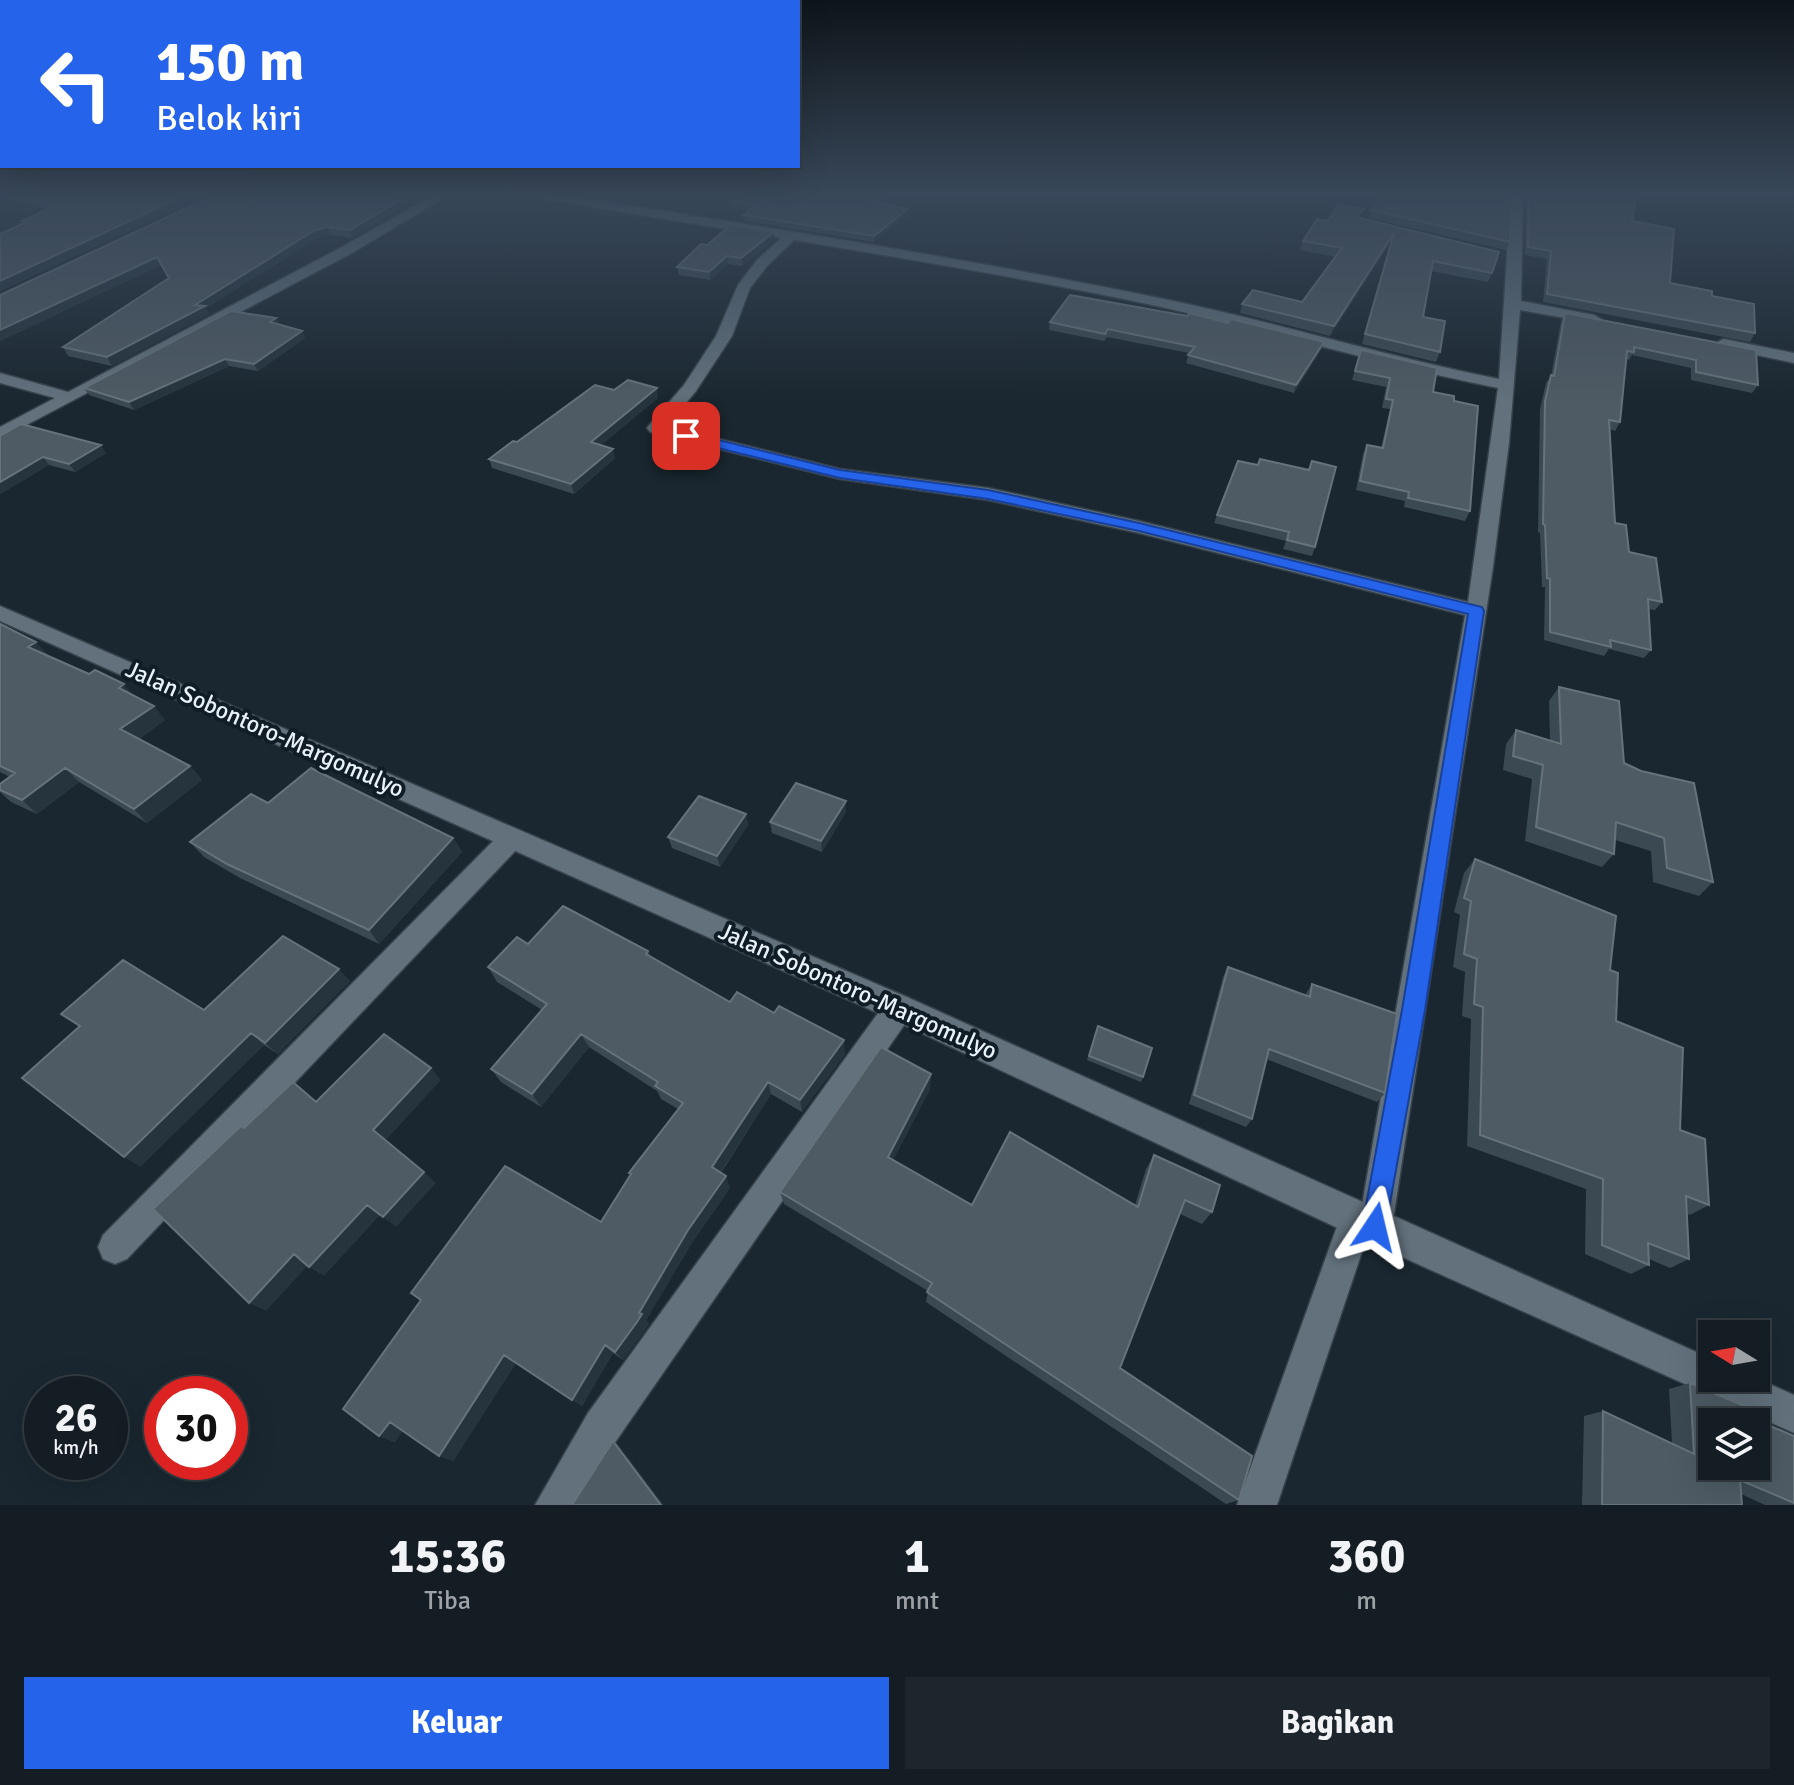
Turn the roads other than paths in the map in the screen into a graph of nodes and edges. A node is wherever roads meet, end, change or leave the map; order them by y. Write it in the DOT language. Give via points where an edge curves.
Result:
graph roads {
  1 [pos="322,263"];
  2 [pos="762,263"];
  3 [pos="955,263"];
  4 [pos="1510,263"];
  5 [pos="1514,304"];
  6 [pos="1615,323"];
  7 [pos="1703,340"];
  8 [pos="1794,358"];
  9 [pos="0,378"];
  10 [pos="1505,385"];
  11 [pos="69,397"];
  12 [pos="0,434"];
  13 [pos="1476,611"];
  14 [pos="0,613"];
  15 [pos="512,838"];
  16 [pos="899,1008"];
  17 [pos="1365,1223"];
  18 [pos="115,1247"];
  19 [pos="1698,1372"];
  20 [pos="1744,1392"];
  21 [pos="1794,1414"];
  22 [pos="555,1505"];
  23 [pos="1257,1505"];
  1 -- 11 [label="street"];
  2 -- 13 [label="street" via="743,288 724,336 656,428 840,474 988,494 1139,527"];
  3 -- 10 [label="street" via="1167,304"];
  4 -- 5 [label="street"];
  5 -- 6 [label="street"];
  5 -- 10 [label="street"];
  7 -- 8 [label="street"];
  9 -- 11 [label="street"];
  10 -- 13 [label="street"];
  11 -- 12 [label="street"];
  13 -- 17 [label="street" via="1414,1010"];
  14 -- 15 [label="street, Jalan Sobontoro-Margomulyo"];
  15 -- 16 [label="street, Jalan Sobontoro-Margomulyo"];
  15 -- 18 [label="street"];
  16 -- 17 [label="street, Jalan Sobontoro-Margomulyo"];
  16 -- 22 [label="street" via="602,1427"];
  17 -- 19 [label="street, Jalan Sobontoro-Margomulyo"];
  17 -- 23 [label="street"];
  20 -- 21 [label="street, Jalan Sobontoro-Margomulyo"];
}
